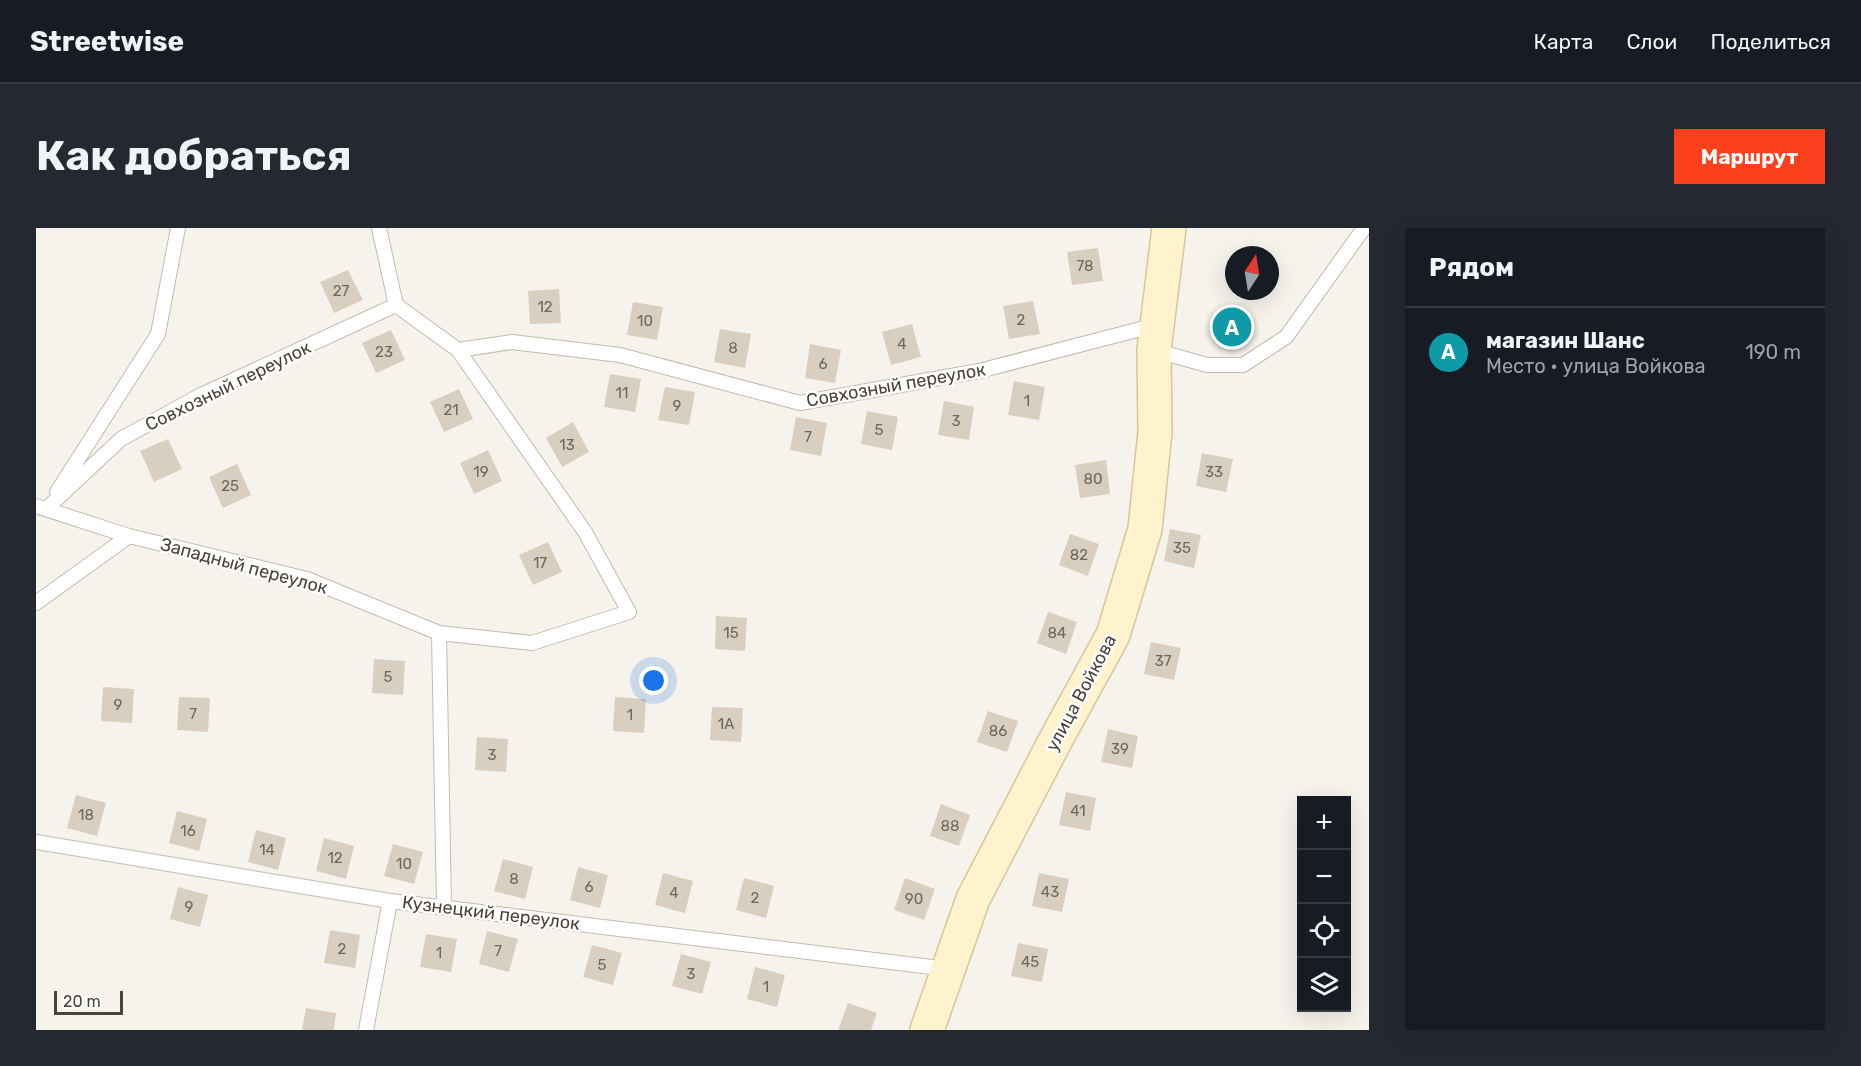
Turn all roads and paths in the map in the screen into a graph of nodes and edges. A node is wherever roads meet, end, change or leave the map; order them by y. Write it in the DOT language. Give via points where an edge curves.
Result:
graph roads {
  1 [pos="178,228"];
  2 [pos="379,228"];
  3 [pos="1169,228"];
  4 [pos="1364,228"];
  5 [pos="396,305"];
  6 [pos="1155,337"];
  7 [pos="458,350"];
  8 [pos="39,509"];
  9 [pos="129,536"];
  10 [pos="36,603"];
  11 [pos="439,633"];
  12 [pos="36,842"];
  13 [pos="390,901"];
  14 [pos="444,907"];
  15 [pos="948,969"];
  16 [pos="366,1030"];
  17 [pos="927,1030"];
  1 -- 8 [label="lane" via="158,334"];
  2 -- 5 [label="lane"];
  3 -- 6 [label="street, улица Войкова"];
  4 -- 6 [label="lane" via="1286,337 1243,364 1207,365"];
  5 -- 7 [label="lane"];
  5 -- 8 [label="lane, Совхозный переулок" via="201,394 121,439"];
  6 -- 7 [label="lane, Совхозный переулок" via="800,403 620,355 512,342"];
  6 -- 15 [label="street, улица Войкова" via="1155,432 1145,529 1113,635 973,899"];
  7 -- 11 [label="lane, Западный переулок" via="585,532 629,612 532,643"];
  8 -- 9 [label="lane, Западный переулок"];
  9 -- 10 [label="lane"];
  9 -- 11 [label="lane, Западный переулок" via="307,579"];
  11 -- 14 [label="lane"];
  12 -- 13 [label="lane, Кузнецкий переулок"];
  13 -- 14 [label="lane, Кузнецкий переулок"];
  13 -- 16 [label="lane"];
  14 -- 15 [label="lane, Кузнецкий переулок"];
  15 -- 17 [label="street, улица Войкова"];
}
